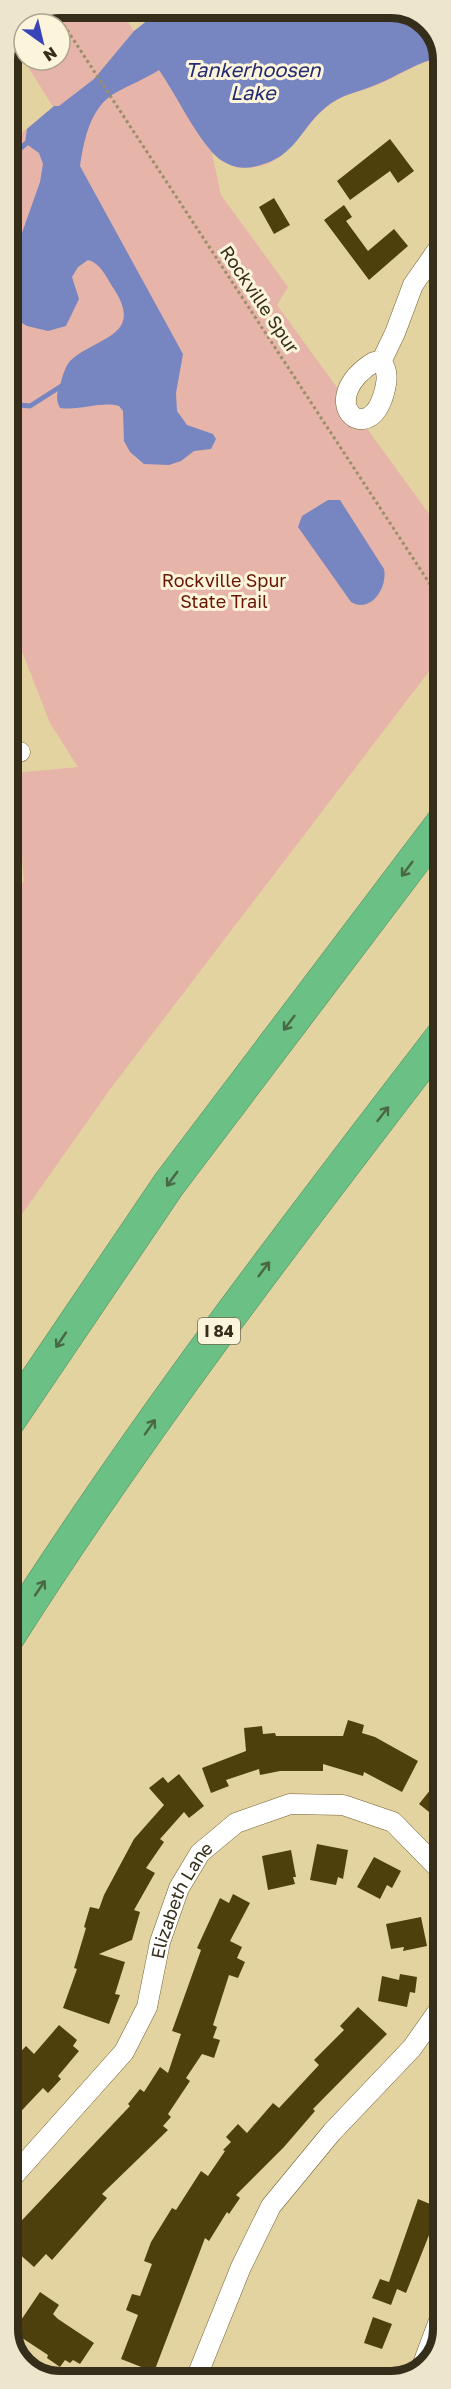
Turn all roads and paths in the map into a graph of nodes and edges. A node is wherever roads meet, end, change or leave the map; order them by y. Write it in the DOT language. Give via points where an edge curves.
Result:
graph roads {
  1 [pos="59,18"];
  2 [pos="433,256"];
  3 [pos="381,362"];
  4 [pos="433,589"];
  5 [pos="433,835"];
  6 [pos="433,1048"];
  7 [pos="18,1407"];
  8 [pos="18,1622"];
  9 [pos="433,1862"];
  10 [pos="433,2018"];
  11 [pos="18,2171"];
  12 [pos="199,2371"];
  1 -- 4 [label="path, Rockville Spur"];
  2 -- 3 [label="street" via="413,285"];
  5 -- 7 [label="highway, one-way" via="169,1184"];
  8 -- 6 [label="highway, I 84, one-way" via="214,1337"];
  9 -- 11 [label="street, Elizabeth Lane" via="393,1822 344,1805 290,1803 236,1823 200,1853 179,1888 160,1942 147,2007 124,2052"];
  10 -- 12 [label="street" via="412,2048 332,2132 271,2206 241,2267"];
}
